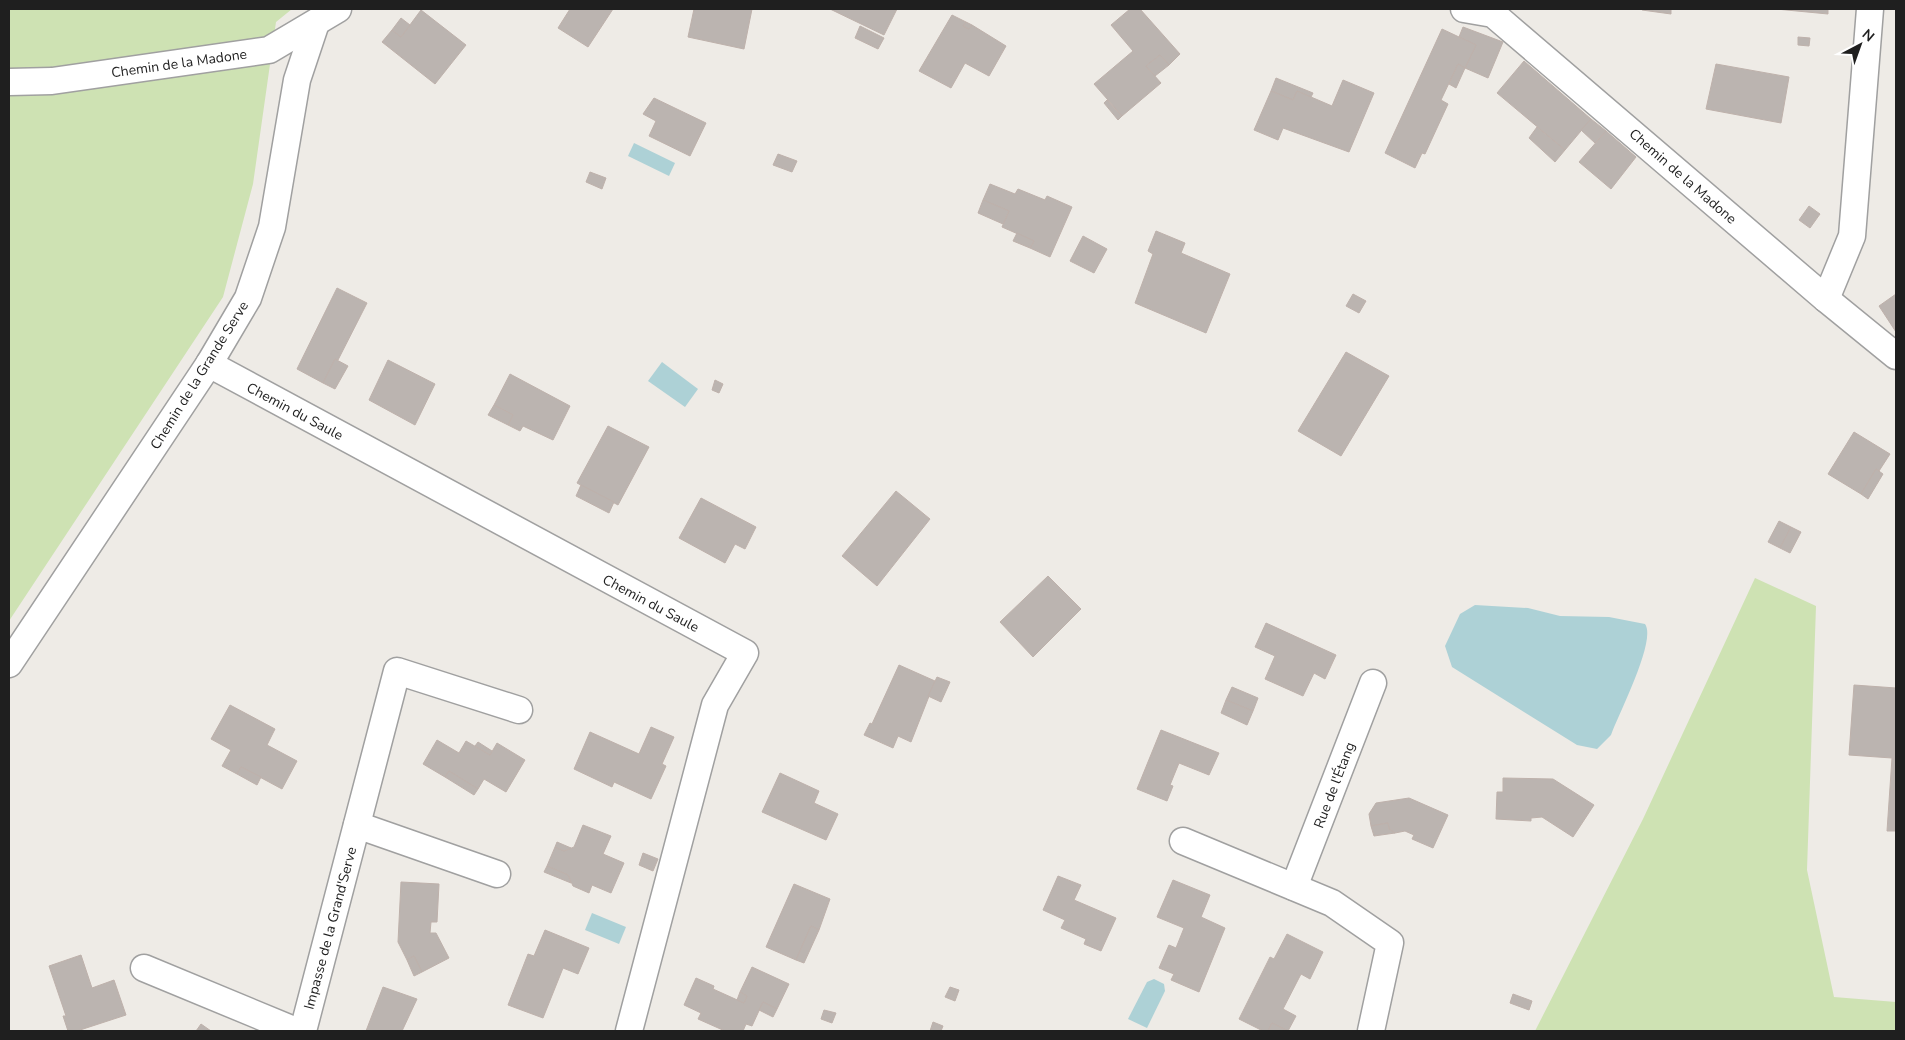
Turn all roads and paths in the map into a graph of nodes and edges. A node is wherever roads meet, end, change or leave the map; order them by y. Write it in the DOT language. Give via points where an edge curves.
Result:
graph roads {
  1 [pos="338,9"];
  2 [pos="1464,9"];
  3 [pos="1870,9"];
  4 [pos="316,23"];
  5 [pos="9,82"];
  6 [pos="1826,299"];
  7 [pos="1896,356"];
  8 [pos="209,364"];
  9 [pos="9,664"];
  10 [pos="1373,683"];
  11 [pos="519,710"];
  12 [pos="357,825"];
  13 [pos="1183,841"];
  14 [pos="497,874"];
  15 [pos="1294,887"];
  16 [pos="144,968"];
  17 [pos="296,1031"];
  18 [pos="303,1031"];
  19 [pos="629,1031"];
  20 [pos="1371,1031"];
  1 -- 4 [label="street, Chemin de la Madone"];
  2 -- 6 [label="street, Chemin de la Madone" via="1493,14"];
  3 -- 6 [label="street" via="1852,236"];
  4 -- 5 [label="street, Chemin de la Madone" via="269,50 52,81"];
  4 -- 8 [label="street, Chemin de la Grande Serve" via="297,80 272,227 248,298"];
  6 -- 7 [label="street, Chemin de la Madone"];
  8 -- 9 [label="street, Chemin de la Grande Serve"];
  8 -- 19 [label="street, Chemin du Saule" via="745,653 715,705"];
  10 -- 15 [label="street, Rue de l'Étang"];
  11 -- 12 [label="street, Impasse de la Grand'Serve" via="397,672"];
  12 -- 14 [label="street"];
  12 -- 18 [label="street, Impasse de la Grand'Serve"];
  13 -- 15 [label="street"];
  15 -- 20 [label="street" via="1332,903 1390,943"];
  16 -- 17 [label="street"];
}
